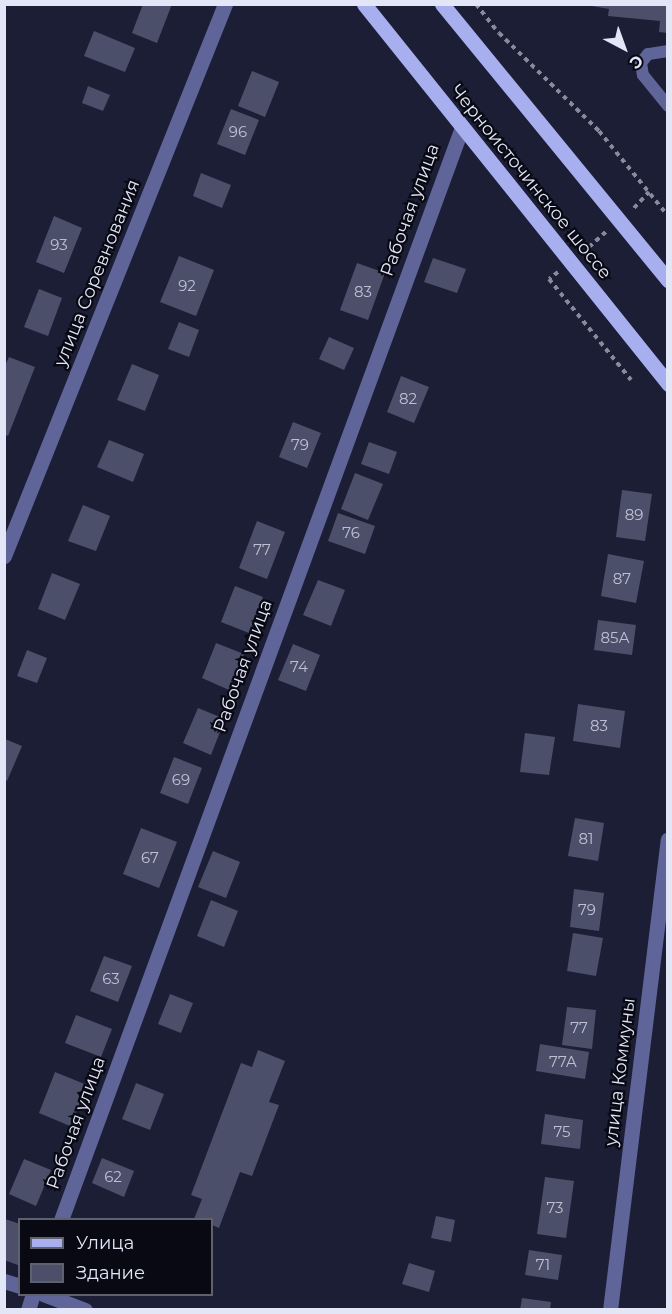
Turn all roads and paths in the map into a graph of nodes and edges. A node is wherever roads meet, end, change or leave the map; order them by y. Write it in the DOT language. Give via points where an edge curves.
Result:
graph roads {
  1 [pos="225,4"];
  2 [pos="364,4"];
  3 [pos="442,4"];
  4 [pos="476,4"];
  5 [pos="668,51"];
  6 [pos="668,106"];
  7 [pos="462,127"];
  8 [pos="649,192"];
  9 [pos="634,208"];
  10 [pos="668,216"];
  11 [pos="610,229"];
  12 [pos="590,247"];
  13 [pos="561,270"];
  14 [pos="668,280"];
  15 [pos="631,380"];
  16 [pos="668,384"];
  17 [pos="4,556"];
  18 [pos="668,840"];
  19 [pos="62,1218"];
  20 [pos="48,1296"];
  21 [pos="85,1310"];
  22 [pos="610,1310"];
  1 -- 17 [label="street, улица Соревнования"];
  2 -- 7 [label="main road, Черноисточинское шоссе"];
  3 -- 14 [label="main road"];
  4 -- 8 [label="path" via="499,33 599,131"];
  5 -- 6 [label="lane" via="648,54 641,63 643,75"];
  7 -- 16 [label="main road, Черноисточинское шоссе"];
  7 -- 19 [label="street, Рабочая улица"];
  8 -- 9 [label="path"];
  8 -- 10 [label="path"];
  11 -- 12 [label="path"];
  13 -- 15 [label="path" via="549,279"];
  18 -- 22 [label="street, улица Коммуны"];
  20 -- 21 [label="street"];
}
